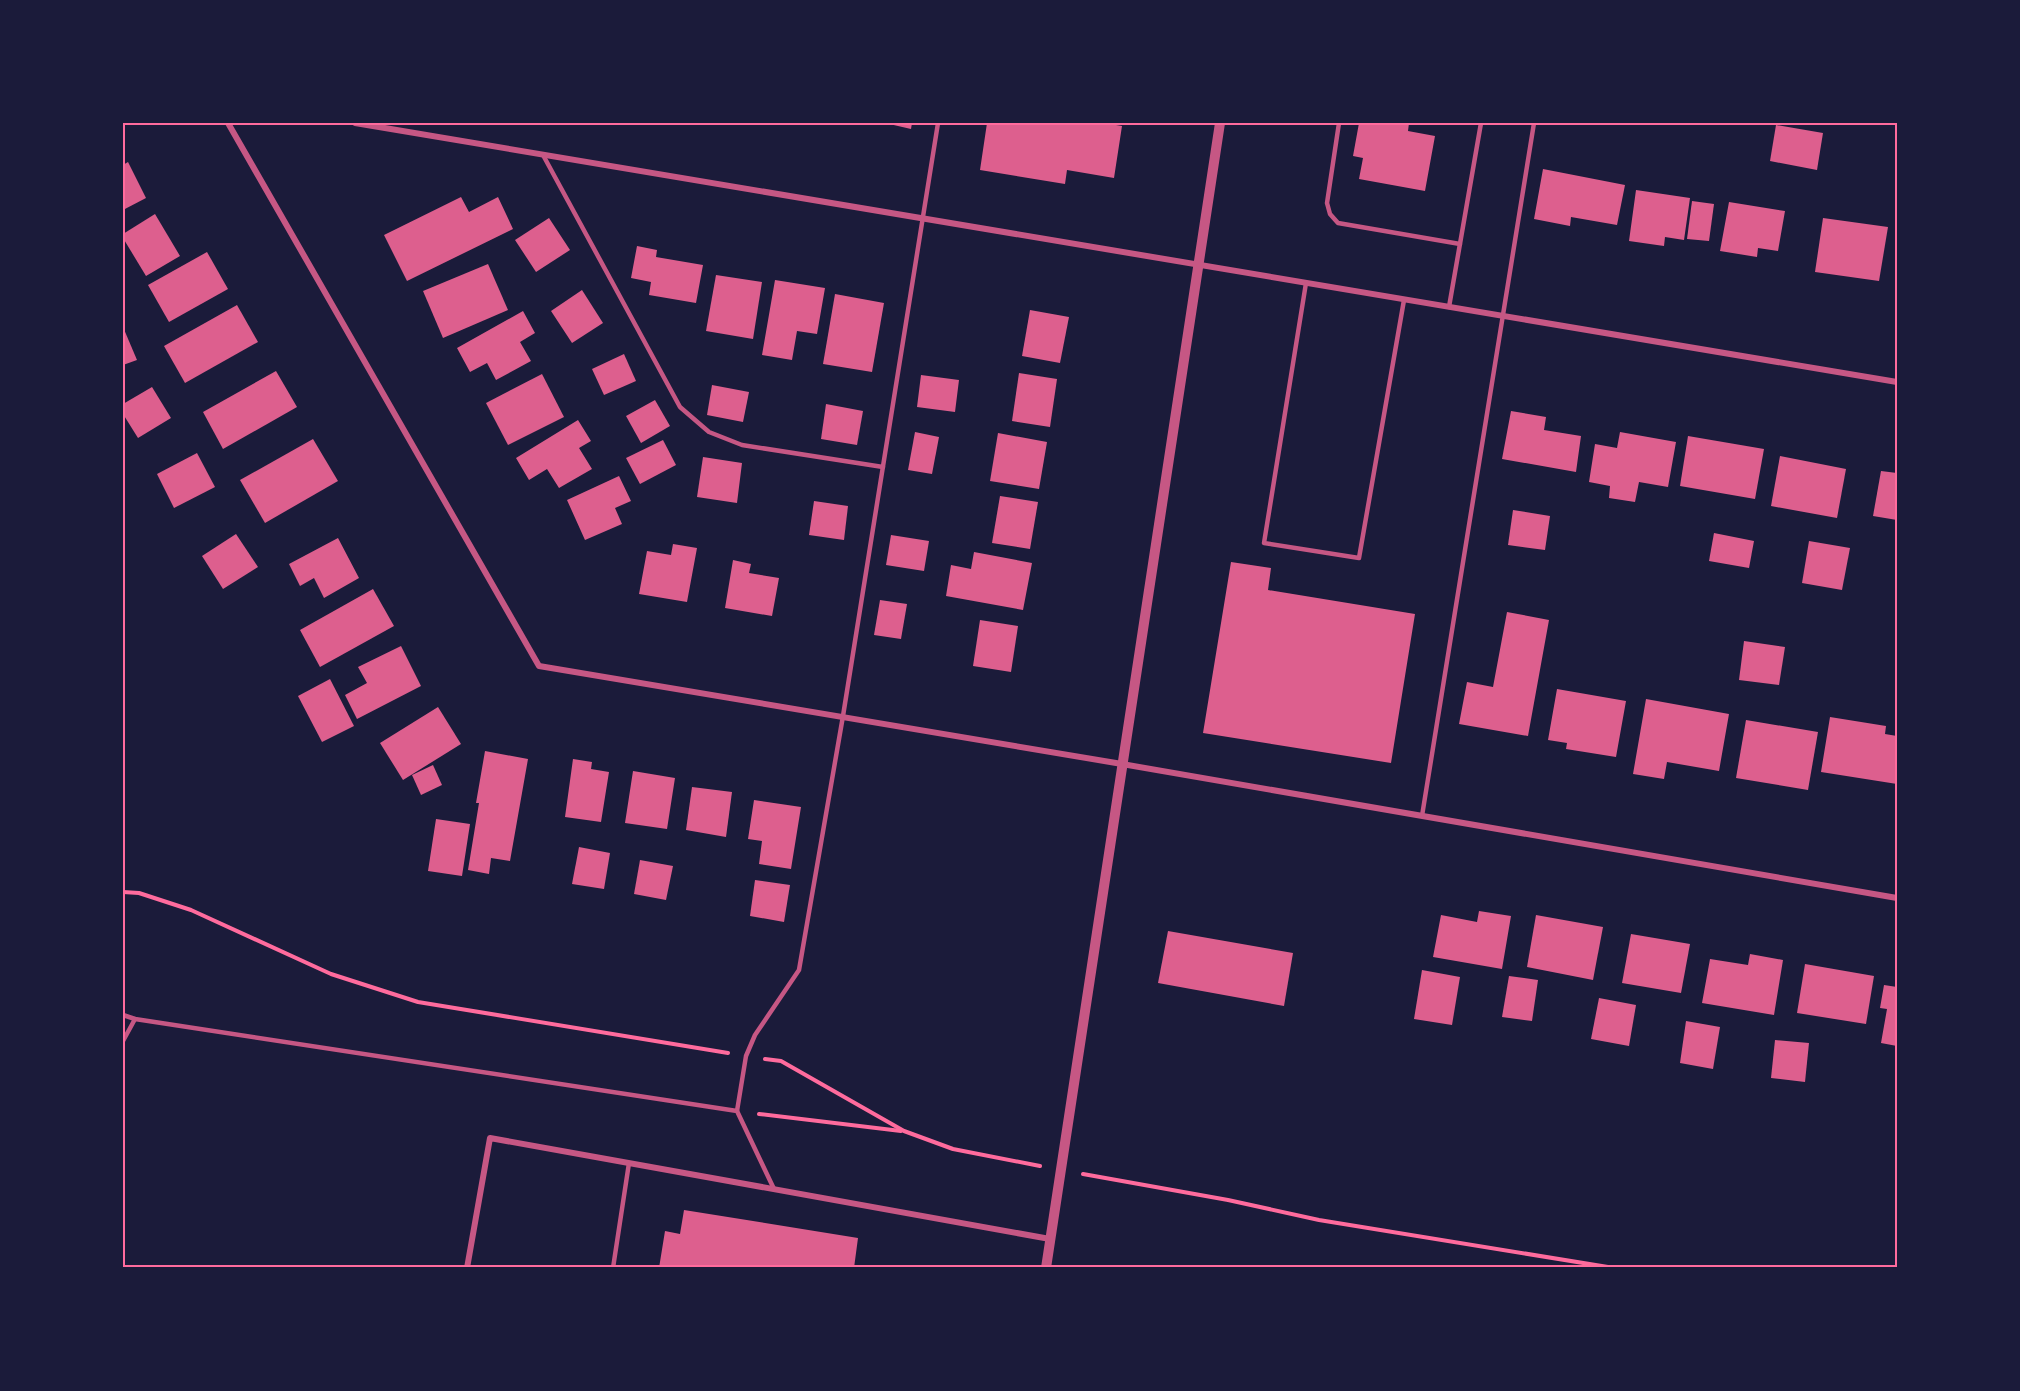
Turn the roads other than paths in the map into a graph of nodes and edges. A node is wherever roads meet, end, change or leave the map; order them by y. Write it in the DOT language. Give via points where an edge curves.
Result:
graph roads {
  1 [pos="228,123"];
  2 [pos="355,123"];
  3 [pos="938,123"];
  4 [pos="1220,123"];
  5 [pos="1339,123"];
  6 [pos="1481,123"];
  7 [pos="1534,123"];
  8 [pos="543,155"];
  9 [pos="923,219"];
  10 [pos="1460,244"];
  11 [pos="1197,266"];
  12 [pos="1306,284"];
  13 [pos="1404,300"];
  14 [pos="1449,307"];
  15 [pos="1503,316"];
  16 [pos="1897,381"];
  17 [pos="883,466"];
  18 [pos="843,717"];
  19 [pos="1122,764"];
  20 [pos="1422,816"];
  21 [pos="1897,898"];
  22 [pos="123,1015"];
  23 [pos="135,1019"];
  24 [pos="123,1041"];
  25 [pos="737,1111"];
  26 [pos="629,1163"];
  27 [pos="774,1189"];
  28 [pos="1050,1239"];
  29 [pos="467,1268"];
  30 [pos="613,1268"];
  31 [pos="1046,1268"];
  1 -- 18 [label="street" via="539,666"];
  2 -- 8 [label="street"];
  3 -- 9 [label="lane"];
  4 -- 11 [label="street"];
  5 -- 10 [label="lane" via="1327,203 1338,223"];
  6 -- 10 [label="lane"];
  7 -- 15 [label="lane"];
  8 -- 9 [label="street"];
  8 -- 17 [label="lane" via="680,407 709,432 742,445"];
  9 -- 11 [label="street"];
  9 -- 17 [label="lane"];
  10 -- 14 [label="lane"];
  11 -- 12 [label="street"];
  11 -- 19 [label="street"];
  12 -- 13 [label="street"];
  12 -- 13 [label="lane" via="1264,543 1359,558"];
  13 -- 14 [label="street"];
  14 -- 15 [label="street"];
  15 -- 16 [label="street"];
  15 -- 20 [label="lane"];
  17 -- 18 [label="lane"];
  18 -- 19 [label="street"];
  18 -- 25 [label="lane" via="799,970 755,1035 746,1056"];
  19 -- 20 [label="street"];
  19 -- 28 [label="street"];
  20 -- 21 [label="street"];
  22 -- 23 [label="lane"];
  23 -- 24 [label="lane"];
  23 -- 25 [label="lane"];
  25 -- 27 [label="lane"];
  26 -- 27 [label="street"];
  26 -- 29 [label="street" via="490,1138"];
  26 -- 30 [label="lane"];
  27 -- 28 [label="street"];
  28 -- 31 [label="street"];
}
